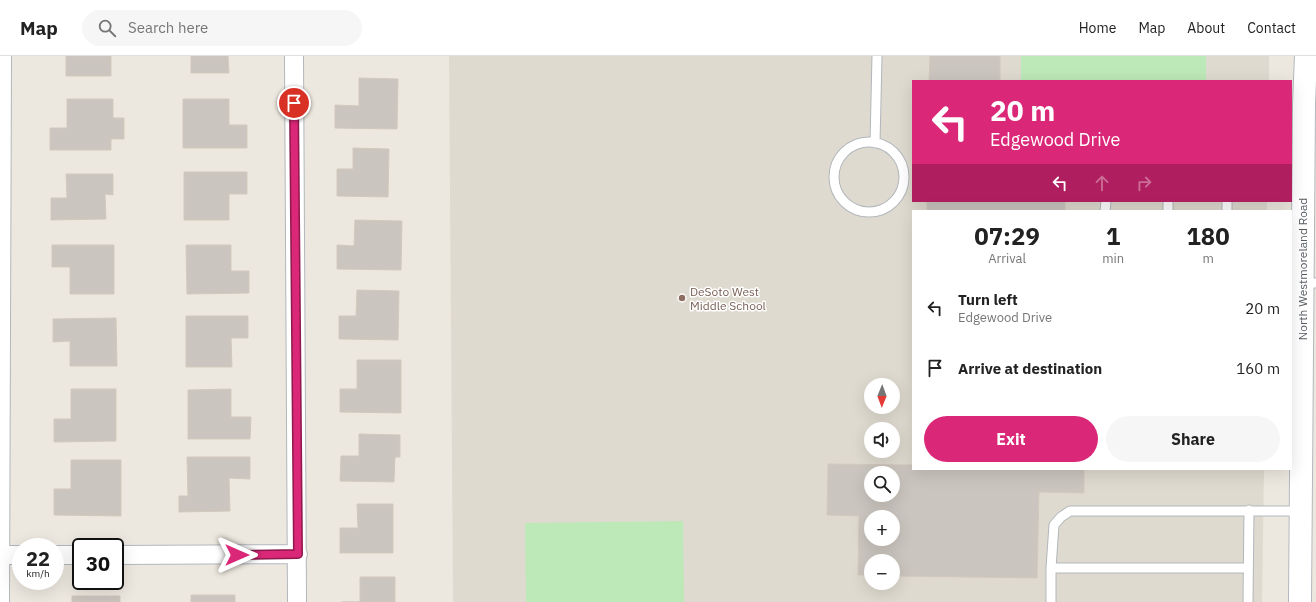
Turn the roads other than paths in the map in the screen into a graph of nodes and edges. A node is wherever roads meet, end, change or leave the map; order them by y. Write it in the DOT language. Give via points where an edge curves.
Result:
graph roads {
  1 [pos="2,56"];
  2 [pos="294,56"];
  3 [pos="877,56"];
  4 [pos="1306,56"];
  5 [pos="875,143"];
  6 [pos="1,283"];
  7 [pos="1303,283"];
  8 [pos="1249,510"];
  9 [pos="1300,511"];
  10 [pos="298,554"];
  11 [pos="0,555"];
  12 [pos="12,555"];
  13 [pos="124,555"];
  14 [pos="1050,568"];
  15 [pos="1248,568"];
  16 [pos="0,602"];
  17 [pos="297,602"];
  18 [pos="1051,602"];
  19 [pos="1248,602"];
  20 [pos="1300,602"];
  1 -- 6 [label="street"];
  2 -- 10 [label="street"];
  3 -- 5 [label="lane"];
  4 -- 7 [label="main road, North Westmoreland Road" via="1300,124"];
  5 -- 5 [label="lane" via="891,150 899,159 904,169 904,181 895,202 885,209 862,212 842,200 836,191 835,168 840,157 848,149 858,144"];
  6 -- 11 [label="street"];
  7 -- 9 [label="main road, North Westmoreland Road"];
  8 -- 9 [label="lane"];
  8 -- 14 [label="lane" via="1070,511 1061,516 1054,525"];
  8 -- 15 [label="lane"];
  9 -- 20 [label="main road, North Westmoreland Road"];
  10 -- 13 [label="street"];
  10 -- 17 [label="street"];
  11 -- 12 [label="street"];
  11 -- 16 [label="street"];
  14 -- 15 [label="lane"];
  14 -- 18 [label="lane"];
  15 -- 19 [label="lane"];
}
